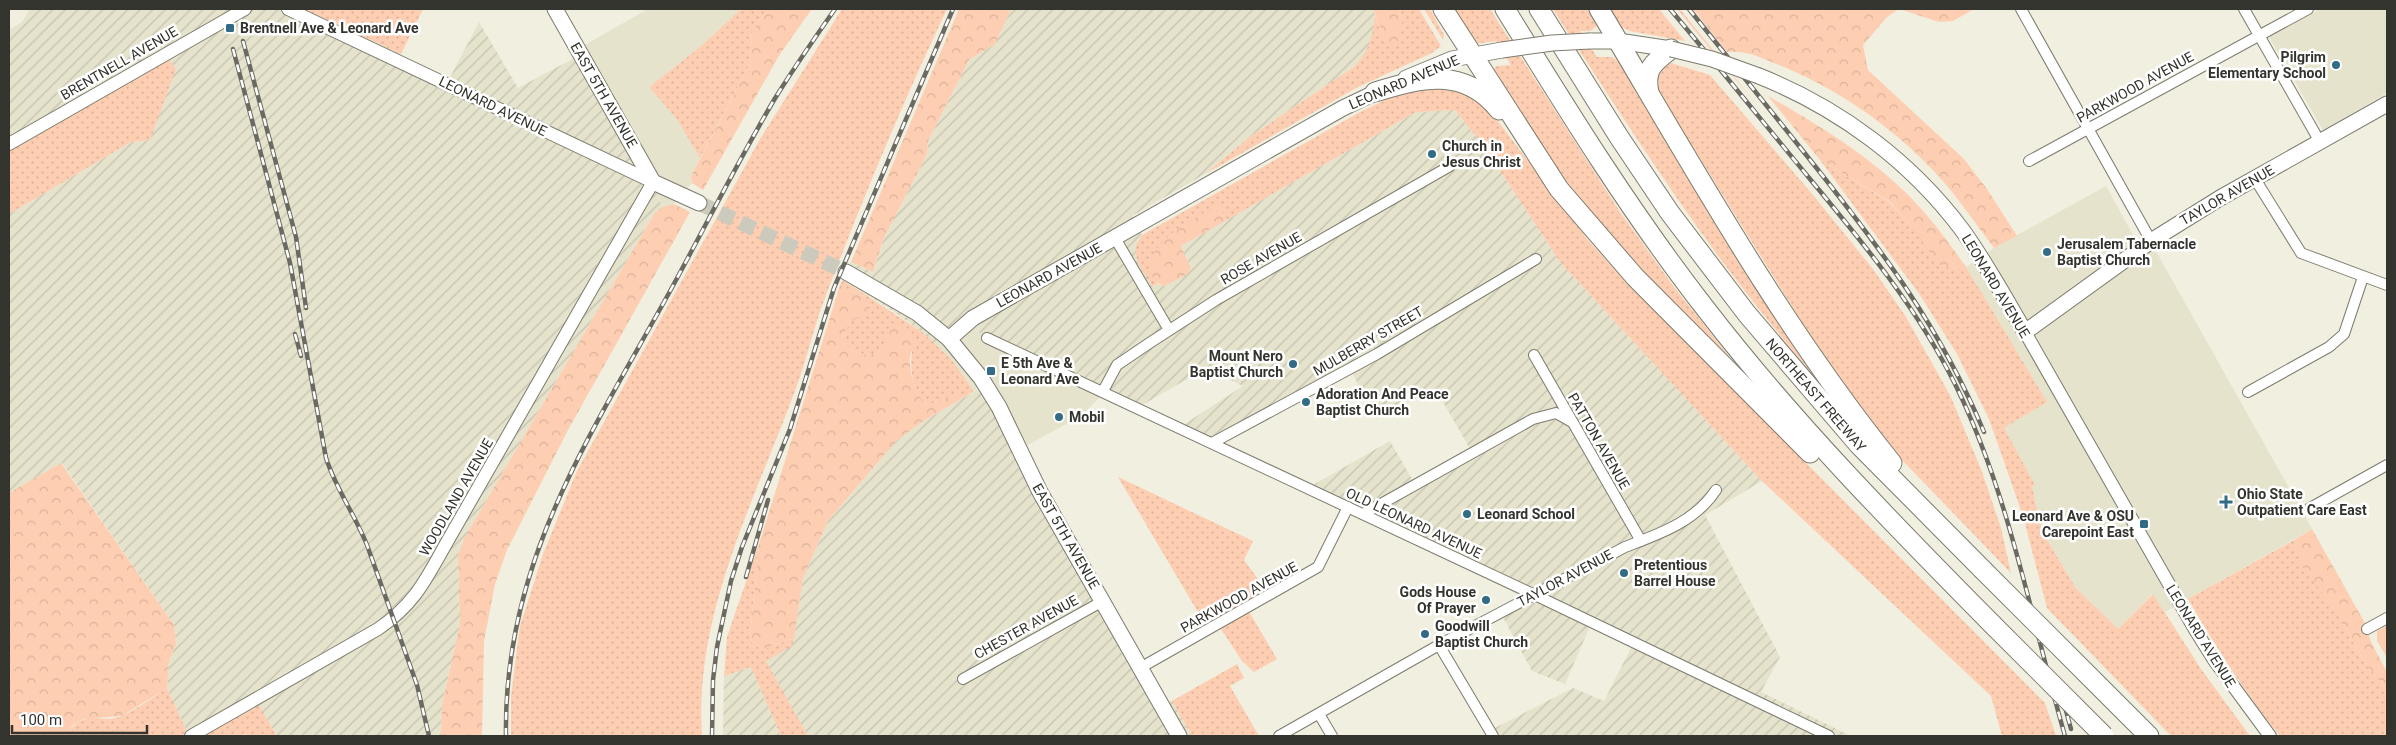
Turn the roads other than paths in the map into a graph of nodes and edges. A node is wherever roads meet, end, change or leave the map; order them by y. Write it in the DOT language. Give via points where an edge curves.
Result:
graph roads {
  1 [pos="245,9"];
  2 [pos="288,9"];
  3 [pos="555,9"];
  4 [pos="1443,9"];
  5 [pos="1505,9"];
  6 [pos="1539,9"];
  7 [pos="1599,9"];
  8 [pos="2021,9"];
  9 [pos="2244,9"];
  10 [pos="2308,9"];
  11 [pos="2259,35"];
  12 [pos="1618,41"];
  13 [pos="1670,50"];
  14 [pos="1472,54"];
  15 [pos="1375,92"];
  16 [pos="1649,94"];
  17 [pos="2387,104"];
  18 [pos="2088,128"];
  19 [pos="2320,142"];
  20 [pos="9,144"];
  21 [pos="2029,161"];
  22 [pos="1450,166"];
  23 [pos="1546,170"];
  24 [pos="2255,179"];
  25 [pos="653,182"];
  26 [pos="699,203"];
  27 [pos="1115,238"];
  28 [pos="2151,241"];
  29 [pos="1536,259"];
  30 [pos="846,272"];
  31 [pos="2363,277"];
  32 [pos="2387,285"];
  33 [pos="1169,330"];
  34 [pos="2025,332"];
  35 [pos="987,338"];
  36 [pos="949,339"];
  37 [pos="1534,355"];
  38 [pos="1103,391"];
  39 [pos="2248,392"];
  40 [pos="1572,422"];
  41 [pos="1212,443"];
  42 [pos="2387,465"];
  43 [pos="1857,488"];
  44 [pos="1716,490"];
  45 [pos="1348,507"];
  46 [pos="2310,508"];
  47 [pos="1363,514"];
  48 [pos="1640,541"];
  49 [pos="1982,569"];
  50 [pos="1534,595"];
  51 [pos="1103,601"];
  52 [pos="2387,618"];
  53 [pos="2367,629"];
  54 [pos="1439,645"];
  55 [pos="1140,668"];
  56 [pos="964,679"];
  57 [pos="1319,714"];
  58 [pos="191,736"];
  59 [pos="1179,736"];
  60 [pos="1280,736"];
  61 [pos="1332,736"];
  62 [pos="1493,736"];
  63 [pos="1829,736"];
  64 [pos="2104,736"];
  65 [pos="2148,736"];
  66 [pos="2270,736"];
  1 -- 20 [label="street, BRENTNELL AVENUE"];
  2 -- 25 [label="street, LEONARD AVENUE"];
  3 -- 25 [label="main road, EAST 5TH AVENUE"];
  4 -- 14 [label="highway"];
  5 -- 43 [label="highway" via="1609,173 1688,286 1756,372"];
  6 -- 49 [label="highway, NORTHEAST FREEWAY" via="1619,138 1747,314 1859,445"];
  7 -- 12 [label="highway"];
  8 -- 18 [label="street"];
  9 -- 11 [label="street"];
  10 -- 11 [label="street, PARKWOOD AVENUE"];
  11 -- 18 [label="street, PARKWOOD AVENUE"];
  11 -- 19 [label="street"];
  12 -- 13 [label="main road, LEONARD AVENUE"];
  12 -- 14 [label="main road, LEONARD AVENUE, bridge" via="1552,43"];
  12 -- 16 [label="highway"];
  13 -- 16 [label="highway" via="1650,68 1647,76"];
  13 -- 34 [label="main road, LEONARD AVENUE, bridge" via="1759,76 1813,101 1890,154 1921,182 1973,246"];
  14 -- 15 [label="main road, LEONARD AVENUE"];
  14 -- 23 [label="highway"];
  15 -- 23 [label="highway" via="1430,78 1466,84 1493,102"];
  15 -- 27 [label="main road, LEONARD AVENUE"];
  16 -- 49 [label="highway" via="1831,385 1895,467"];
  17 -- 19 [label="main road, TAYLOR AVENUE"];
  18 -- 21 [label="street, PARKWOOD AVENUE"];
  18 -- 28 [label="street"];
  19 -- 24 [label="main road, TAYLOR AVENUE"];
  22 -- 33 [label="street, ROSE AVENUE"];
  23 -- 43 [label="highway" via="1591,227 1670,312 1824,466"];
  24 -- 28 [label="main road, TAYLOR AVENUE"];
  24 -- 31 [label="street" via="2301,253"];
  25 -- 26 [label="main road, LEONARD AVENUE"];
  25 -- 58 [label="street, WOODLAND AVENUE" via="447,542 404,610 374,632"];
  27 -- 33 [label="street"];
  27 -- 36 [label="main road, LEONARD AVENUE" via="973,318"];
  28 -- 34 [label="main road, TAYLOR AVENUE"];
  29 -- 41 [label="street, MULBERRY STREET" via="1376,354"];
  30 -- 36 [label="main road" via="917,313"];
  31 -- 32 [label="street"];
  31 -- 39 [label="street" via="2340,339"];
  33 -- 38 [label="street, ROSE AVENUE" via="1117,365"];
  34 -- 66 [label="street, LEONARD AVENUE" via="2194,628"];
  35 -- 38 [label="street, OLD LEONARD AVENUE"];
  36 -- 51 [label="main road, EAST 5TH AVENUE" via="981,378 1040,492"];
  37 -- 40 [label="street, PATTON AVENUE"];
  38 -- 41 [label="street, OLD LEONARD AVENUE"];
  40 -- 47 [label="street" via="1556,413 1533,419"];
  40 -- 48 [label="street, PATTON AVENUE"];
  41 -- 45 [label="street, OLD LEONARD AVENUE"];
  42 -- 46 [label="street"];
  43 -- 64 [label="highway, bridge"];
  44 -- 48 [label="street, TAYLOR AVENUE" via="1706,505 1692,516"];
  45 -- 47 [label="street, OLD LEONARD AVENUE"];
  45 -- 55 [label="street, PARKWOOD AVENUE" via="1318,567"];
  47 -- 50 [label="street, OLD LEONARD AVENUE"];
  48 -- 50 [label="street, TAYLOR AVENUE"];
  49 -- 65 [label="highway, NORTHEAST FREEWAY, bridge"];
  50 -- 54 [label="street, TAYLOR AVENUE"];
  50 -- 63 [label="street, OLD LEONARD AVENUE"];
  51 -- 55 [label="main road, EAST 5TH AVENUE"];
  51 -- 56 [label="street, CHESTER AVENUE"];
  52 -- 53 [label="street"];
  54 -- 57 [label="street, TAYLOR AVENUE"];
  54 -- 62 [label="street"];
  55 -- 59 [label="main road, EAST 5TH AVENUE"];
  57 -- 60 [label="street, TAYLOR AVENUE"];
  57 -- 61 [label="street"];
}
